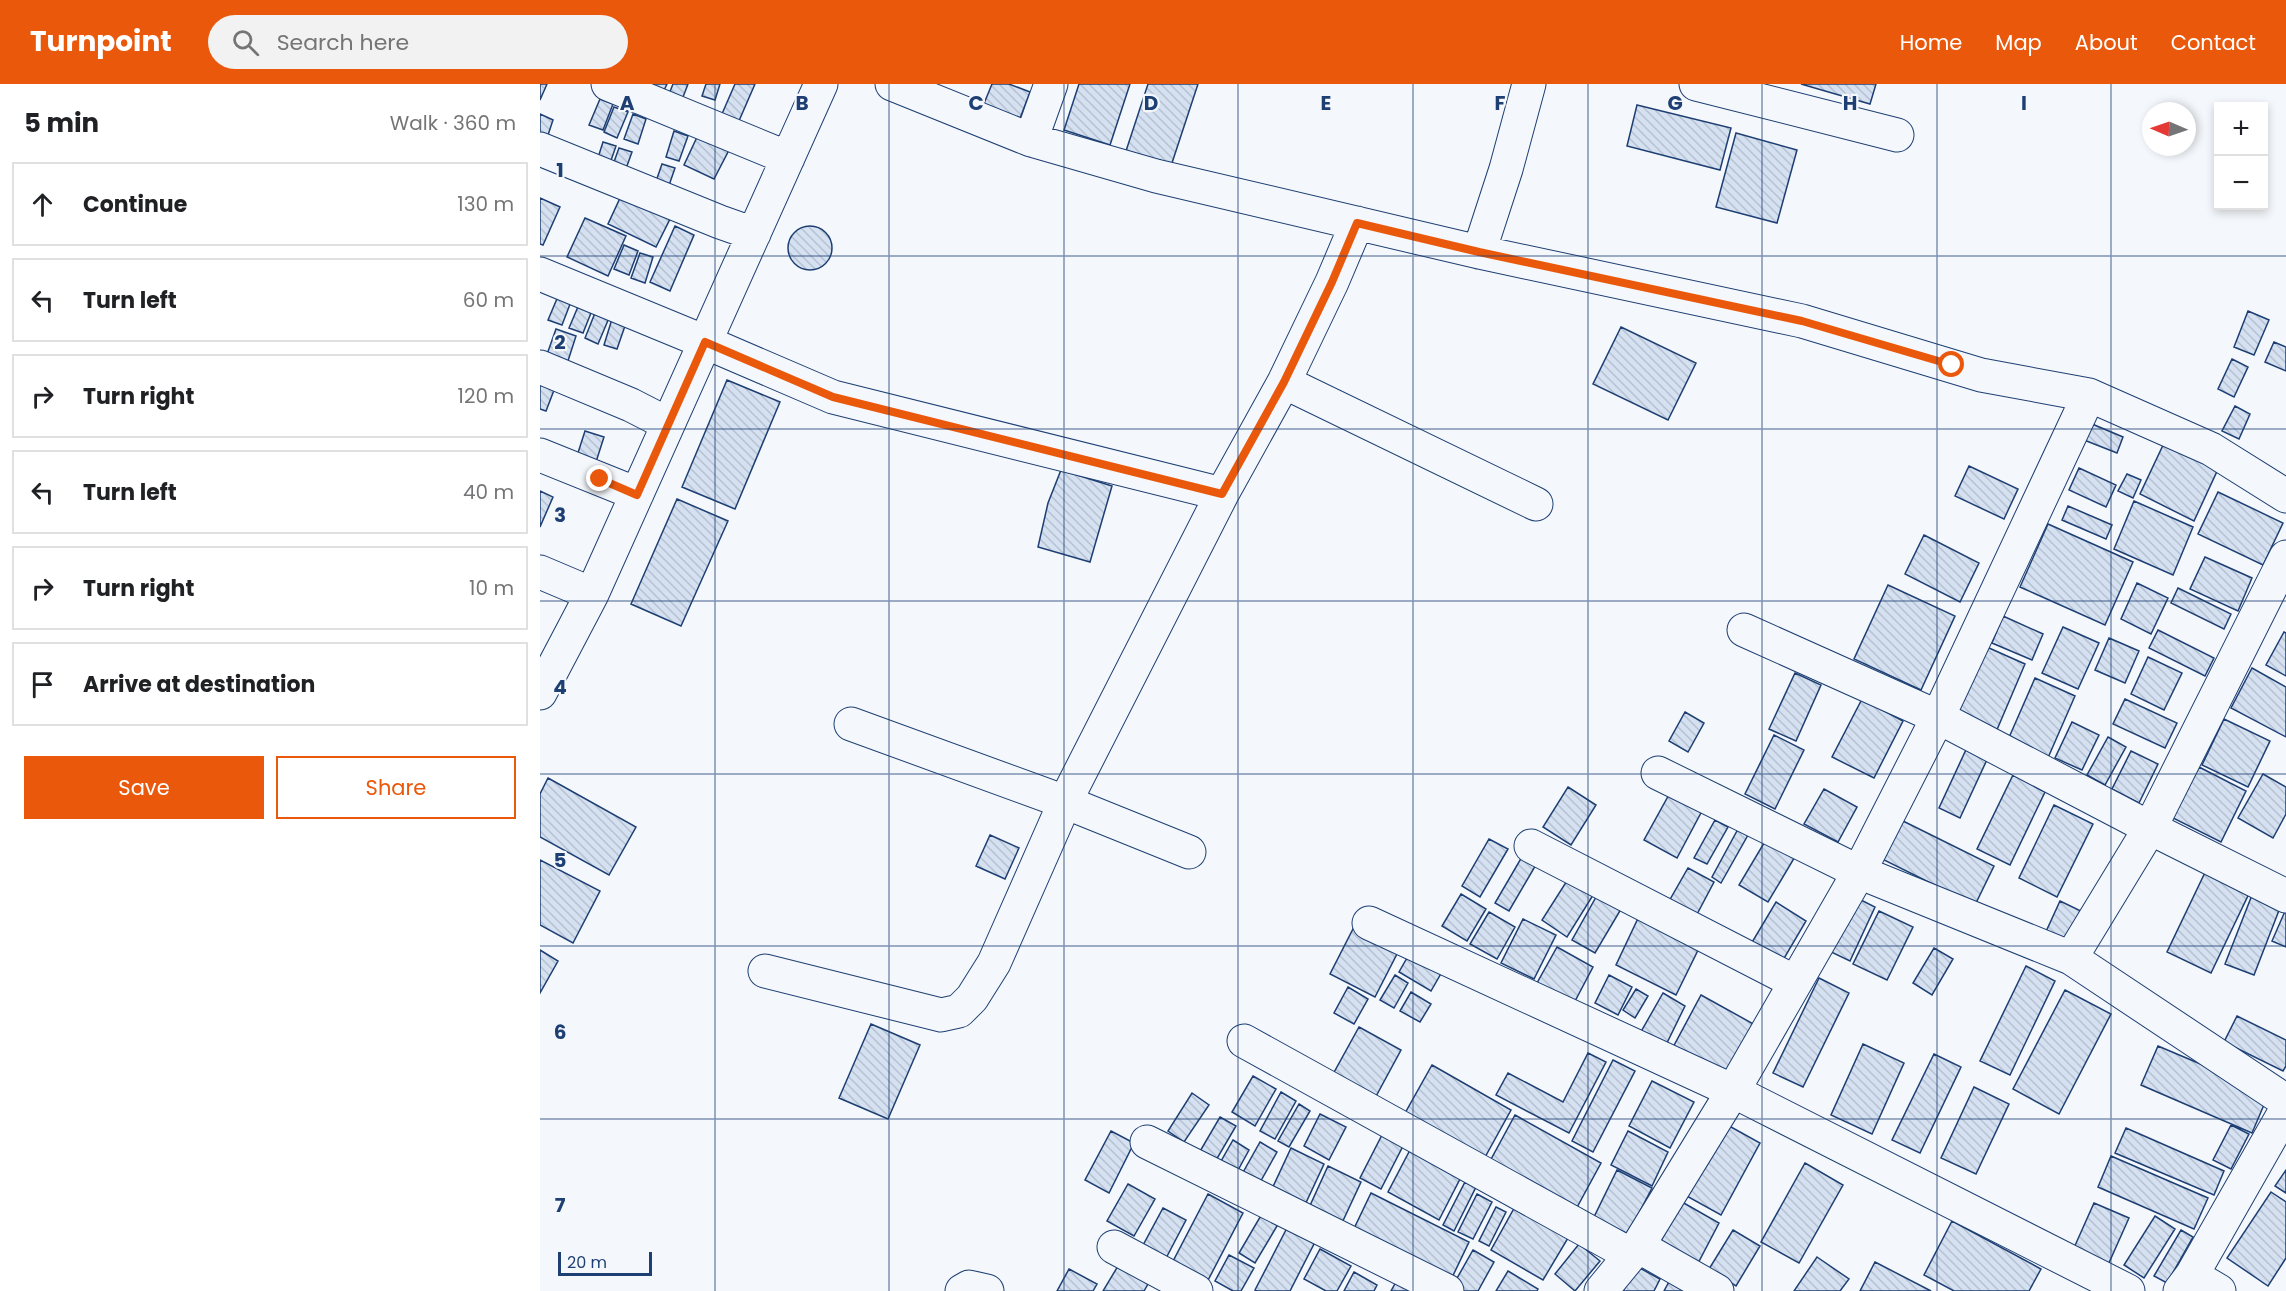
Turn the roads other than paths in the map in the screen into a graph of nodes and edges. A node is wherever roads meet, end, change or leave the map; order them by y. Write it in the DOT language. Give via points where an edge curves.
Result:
graph roads {
  1 [pos="608,84"];
  2 [pos="821,84"];
  3 [pos="892,84"];
  4 [pos="1051,84"];
  5 [pos="1529,84"];
  6 [pos="1696,84"];
  7 [pos="1897,135"];
  8 [pos="1031,140"];
  9 [pos="540,149"];
  10 [pos="788,158"];
  11 [pos="1357,223"];
  12 [pos="754,234"];
  13 [pos="1479,252"];
  14 [pos="540,274"];
  15 [pos="705,342"];
  16 [pos="540,367"];
  17 [pos="1284,382"];
  18 [pos="2090,395"];
  19 [pos="668,424"];
  20 [pos="540,455"];
  21 [pos="1222,494"];
  22 [pos="637,495"];
  23 [pos="2286,496"];
  24 [pos="1536,504"];
  25 [pos="2286,557"];
  26 [pos="540,572"];
  27 [pos="592,594"];
  28 [pos="1744,630"];
  29 [pos="540,693"];
  30 [pos="1938,717"];
  31 [pos="851,724"];
  32 [pos="1658,773"];
  33 [pos="1065,802"];
  34 [pos="2150,828"];
  35 [pos="1531,846"];
  36 [pos="1189,852"];
  37 [pos="1859,872"];
  38 [pos="2286,896"];
  39 [pos="1369,923"];
  40 [pos="2071,958"];
  41 [pos="765,971"];
  42 [pos="1795,982"];
  43 [pos="1244,1041"];
  44 [pos="1733,1091"];
  45 [pos="2286,1101"];
  46 [pos="2286,1110"];
  47 [pos="1147,1142"];
  48 [pos="1114,1247"];
  49 [pos="1635,1250"];
  50 [pos="2197,1286"];
  51 [pos="962,1291"];
  52 [pos="987,1291"];
  53 [pos="1196,1291"];
  54 [pos="1447,1291"];
  55 [pos="1601,1291"];
  56 [pos="1717,1291"];
  57 [pos="2128,1291"];
  1 -- 10 [label="street"];
  2 -- 10 [label="street"];
  3 -- 8 [label="street"];
  4 -- 8 [label="street"];
  5 -- 13 [label="street"];
  6 -- 7 [label="street"];
  8 -- 11 [label="street" via="1156,176"];
  9 -- 12 [label="street"];
  10 -- 12 [label="street"];
  11 -- 13 [label="street"];
  11 -- 17 [label="street"];
  12 -- 15 [label="street"];
  13 -- 18 [label="street" via="1802,321 1981,375"];
  14 -- 15 [label="street"];
  15 -- 19 [label="street"];
  15 -- 21 [label="street" via="833,397"];
  16 -- 19 [label="street"];
  17 -- 21 [label="street"];
  17 -- 24 [label="street"];
  18 -- 23 [label="street" via="2211,449"];
  18 -- 30 [label="street"];
  19 -- 22 [label="street"];
  20 -- 22 [label="street"];
  21 -- 33 [label="street"];
  22 -- 27 [label="street"];
  25 -- 34 [label="street"];
  26 -- 27 [label="street"];
  27 -- 29 [label="street"];
  28 -- 30 [label="street"];
  30 -- 34 [label="street"];
  30 -- 37 [label="street"];
  31 -- 33 [label="street"];
  32 -- 37 [label="street"];
  33 -- 36 [label="street"];
  33 -- 41 [label="street" via="994,963 959,1011 940,1015"];
  34 -- 38 [label="street"];
  34 -- 40 [label="street"];
  35 -- 42 [label="street"];
  37 -- 40 [label="street"];
  37 -- 42 [label="street"];
  39 -- 44 [label="street"];
  40 -- 45 [label="street"];
  42 -- 44 [label="street"];
  43 -- 49 [label="street"];
  44 -- 49 [label="street"];
  44 -- 57 [label="street"];
  46 -- 50 [label="street"];
  47 -- 54 [label="street"];
  48 -- 53 [label="street"];
  49 -- 55 [label="street"];
  49 -- 56 [label="street"];
  51 -- 52 [label="street" via="969,1287"];
}
